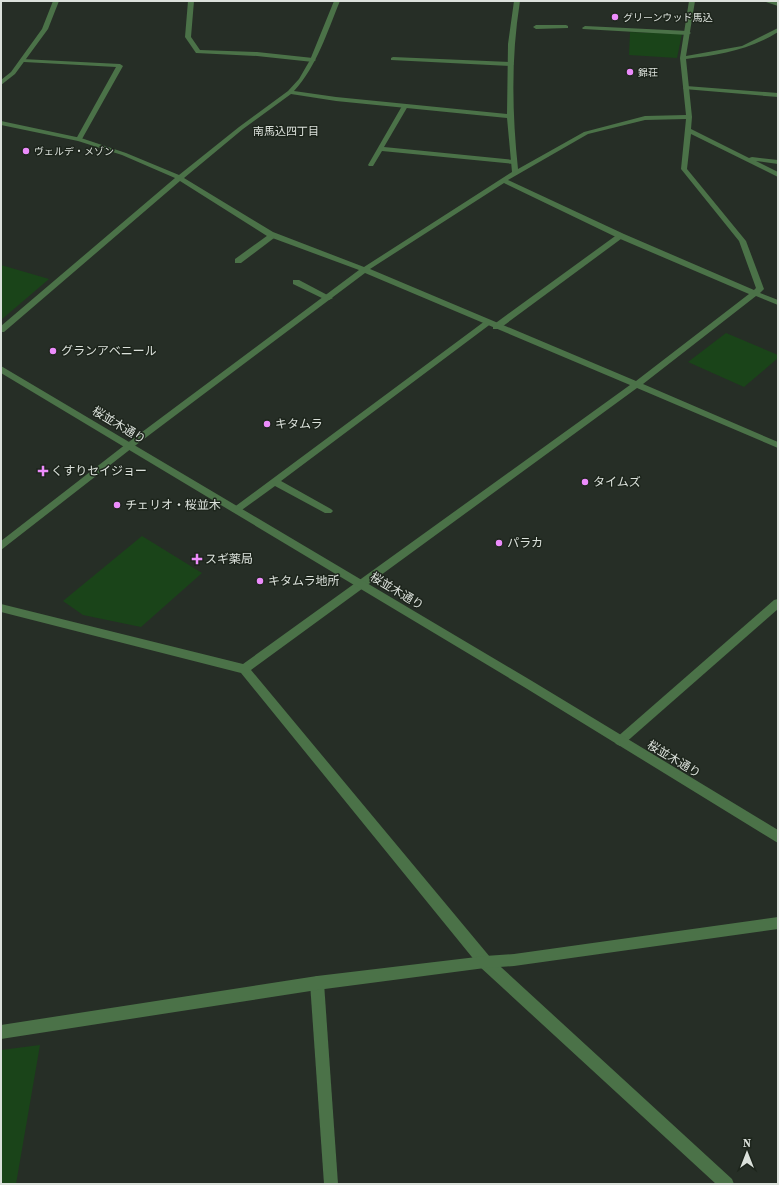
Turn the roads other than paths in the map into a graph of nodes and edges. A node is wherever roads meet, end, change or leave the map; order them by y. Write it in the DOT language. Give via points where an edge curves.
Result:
graph roads {
  1 [pos="56,1"];
  2 [pos="191,1"];
  3 [pos="337,1"];
  4 [pos="517,1"];
  5 [pos="692,1"];
  6 [pos="768,1"];
  7 [pos="778,4"];
  8 [pos="536,27"];
  9 [pos="566,27"];
  10 [pos="585,28"];
  11 [pos="778,30"];
  12 [pos="688,33"];
  13 [pos="683,58"];
  14 [pos="393,59"];
  15 [pos="24,60"];
  16 [pos="313,60"];
  17 [pos="511,64"];
  18 [pos="1,83"];
  19 [pos="686,88"];
  20 [pos="290,92"];
  21 [pos="778,95"];
  22 [pos="405,106"];
  23 [pos="509,116"];
  24 [pos="689,116"];
  25 [pos="1,123"];
  26 [pos="688,130"];
  27 [pos="79,139"];
  28 [pos="380,149"];
  29 [pos="748,159"];
  30 [pos="514,162"];
  31 [pos="778,162"];
  32 [pos="371,165"];
  33 [pos="515,173"];
  34 [pos="778,175"];
  35 [pos="180,178"];
  36 [pos="504,181"];
  37 [pos="274,235"];
  38 [pos="621,236"];
  39 [pos="238,261"];
  40 [pos="364,270"];
  41 [pos="296,282"];
  42 [pos="756,294"];
  43 [pos="329,298"];
  44 [pos="778,303"];
  45 [pos="488,324"];
  46 [pos="496,327"];
  47 [pos="1,330"];
  48 [pos="1,369"];
  49 [pos="635,386"];
  50 [pos="778,445"];
  51 [pos="129,446"];
  52 [pos="275,482"];
  53 [pos="236,510"];
  54 [pos="328,511"];
  55 [pos="1,546"];
  56 [pos="361,584"];
  57 [pos="778,604"];
  58 [pos="1,608"];
  59 [pos="244,669"];
  60 [pos="620,741"];
  61 [pos="778,837"];
  62 [pos="778,922"];
  63 [pos="485,962"];
  64 [pos="317,983"];
  65 [pos="1,1032"];
  66 [pos="331,1184"];
  67 [pos="728,1184"];
  1 -- 15 [label="street" via="45,29"];
  2 -- 16 [label="street" via="188,37 198,52 257,54"];
  3 -- 16 [label="street"];
  4 -- 17 [label="street" via="512,26"];
  5 -- 12 [label="street"];
  6 -- 7 [label="street"];
  8 -- 9 [label="street"];
  10 -- 12 [label="street"];
  11 -- 13 [label="street" via="733,52"];
  12 -- 13 [label="street"];
  13 -- 19 [label="street"];
  14 -- 17 [label="street"];
  15 -- 18 [label="street"];
  15 -- 27 [label="street" via="120,66"];
  16 -- 20 [label="street"];
  17 -- 23 [label="street"];
  19 -- 21 [label="street"];
  19 -- 24 [label="street"];
  20 -- 22 [label="street"];
  20 -- 35 [label="street"];
  22 -- 23 [label="street"];
  22 -- 28 [label="street"];
  23 -- 30 [label="street"];
  24 -- 26 [label="street"];
  24 -- 33 [label="street" via="645,118 586,133"];
  25 -- 27 [label="street"];
  26 -- 29 [label="street"];
  26 -- 42 [label="street" via="684,169 742,241 760,289"];
  27 -- 35 [label="street" via="124,154"];
  28 -- 30 [label="street"];
  28 -- 32 [label="street"];
  29 -- 31 [label="street"];
  29 -- 34 [label="street"];
  30 -- 33 [label="street"];
  33 -- 36 [label="street"];
  35 -- 37 [label="street"];
  35 -- 47 [label="street"];
  36 -- 38 [label="street"];
  36 -- 40 [label="street"];
  37 -- 39 [label="street"];
  37 -- 40 [label="street"];
  38 -- 42 [label="street"];
  38 -- 46 [label="street"];
  40 -- 43 [label="street"];
  40 -- 45 [label="street"];
  41 -- 43 [label="street"];
  42 -- 44 [label="street"];
  42 -- 49 [label="street"];
  43 -- 51 [label="street"];
  45 -- 46 [label="street"];
  45 -- 52 [label="street"];
  46 -- 49 [label="street"];
  48 -- 51 [label="street, 桜並木通り"];
  49 -- 50 [label="street"];
  49 -- 56 [label="street"];
  51 -- 53 [label="street, 桜並木通り"];
  51 -- 55 [label="street"];
  52 -- 53 [label="street"];
  52 -- 54 [label="street"];
  53 -- 56 [label="street, 桜並木通り"];
  56 -- 59 [label="street"];
  56 -- 60 [label="street, 桜並木通り"];
  57 -- 60 [label="street"];
  58 -- 59 [label="street"];
  59 -- 63 [label="street"];
  60 -- 61 [label="street, 桜並木通り"];
  62 -- 63 [label="street"];
  63 -- 64 [label="street"];
  63 -- 67 [label="street"];
  64 -- 65 [label="street"];
  64 -- 66 [label="street"];
}
